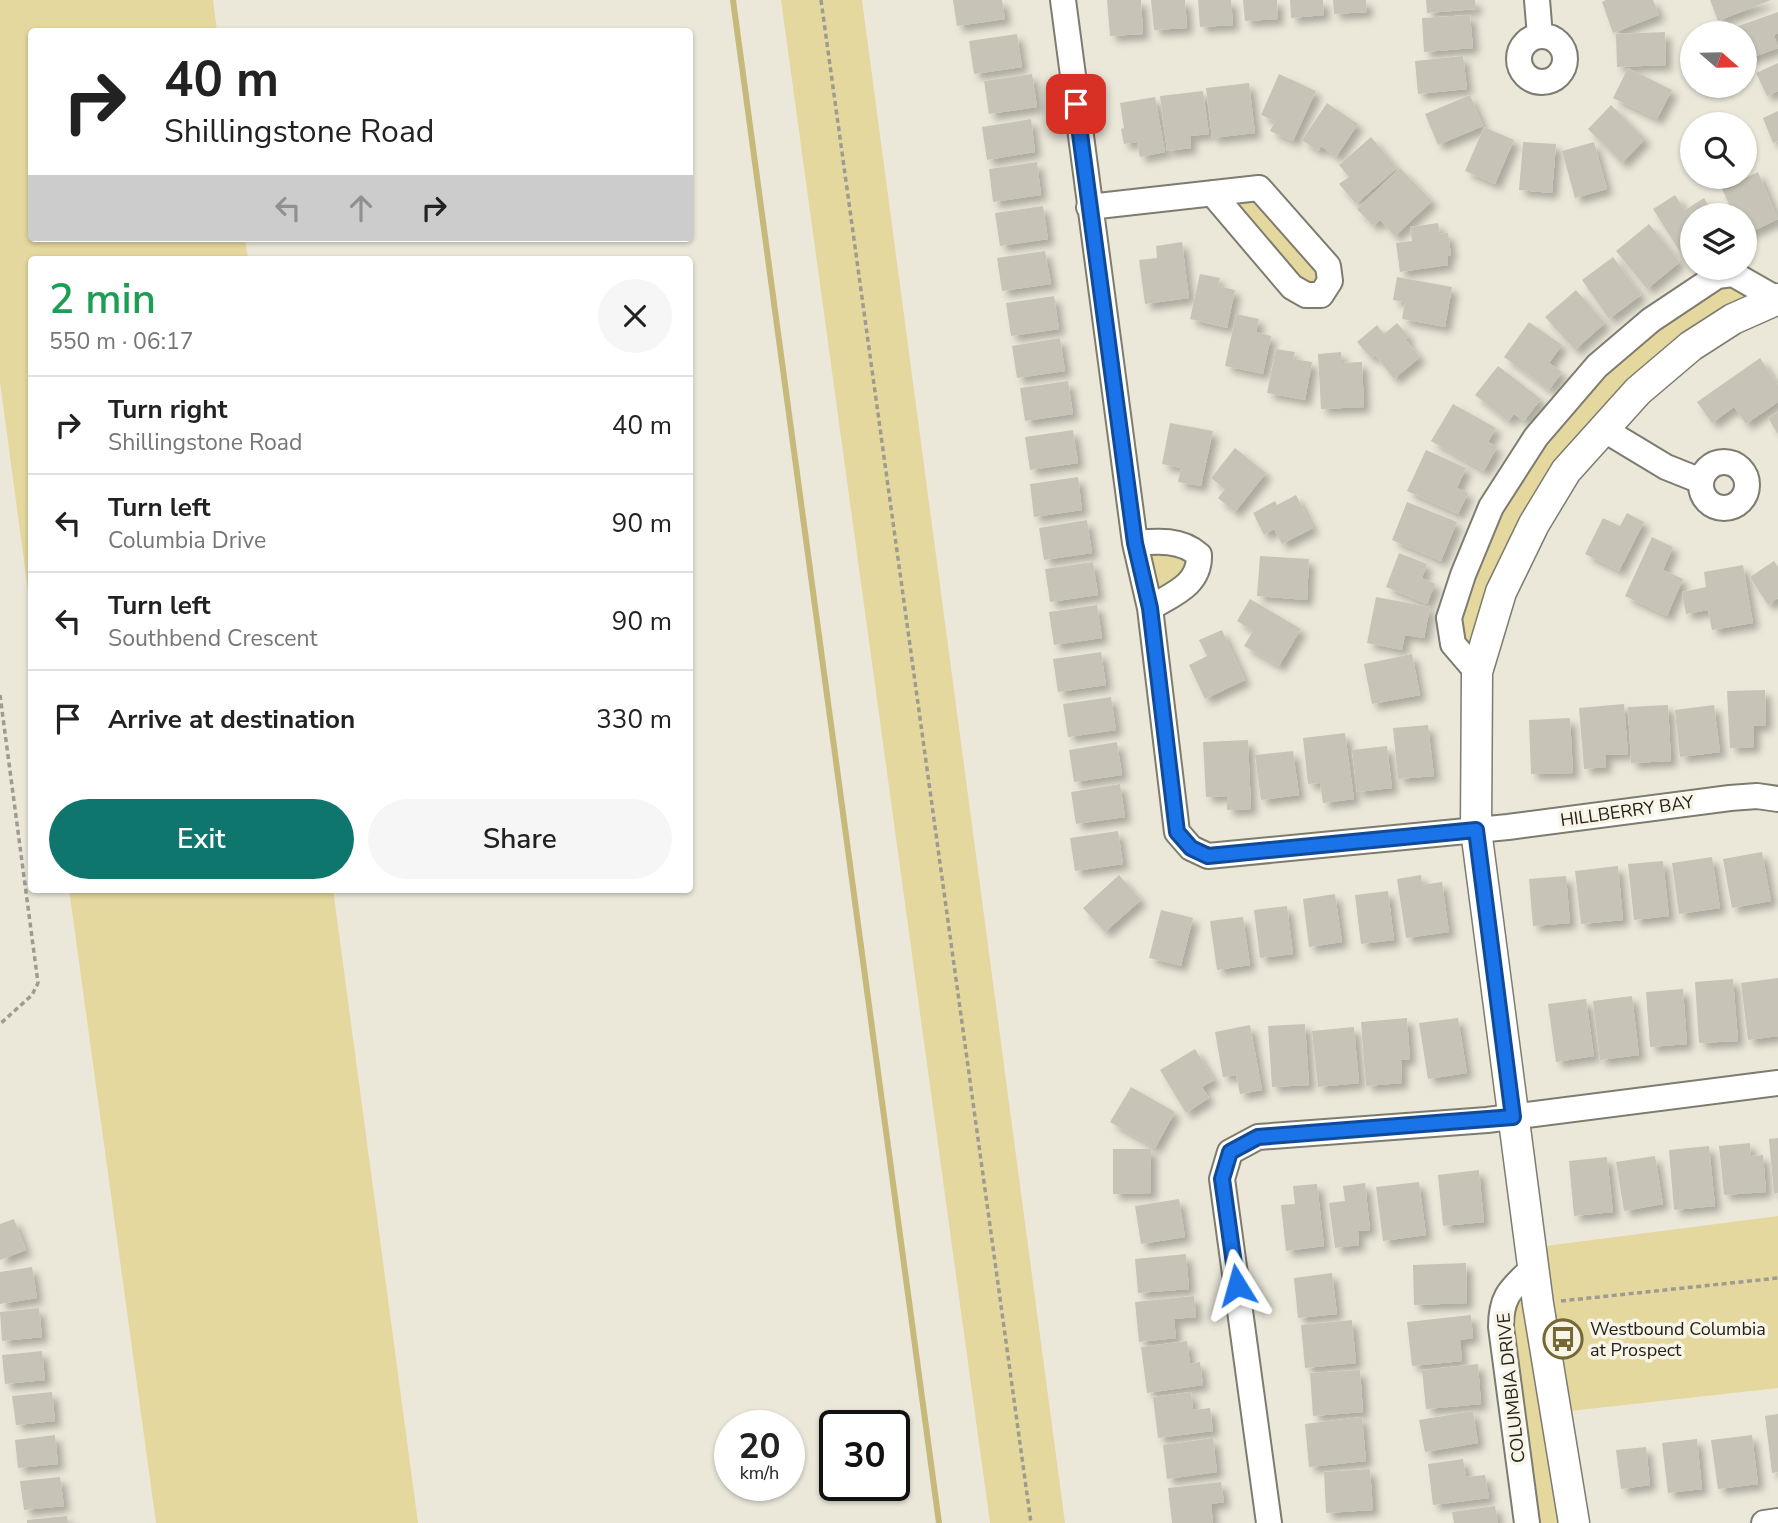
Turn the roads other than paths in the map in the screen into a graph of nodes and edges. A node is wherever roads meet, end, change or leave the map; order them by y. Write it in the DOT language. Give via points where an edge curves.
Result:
graph roads {
  1 [pos="1063,0"];
  2 [pos="1537,0"];
  3 [pos="1540,36"];
  4 [pos="1212,193"];
  5 [pos="1089,207"];
  6 [pos="1778,299"];
  7 [pos="1603,429"];
  8 [pos="1701,481"];
  9 [pos="1135,543"];
  10 [pos="1150,608"];
  11 [pos="1477,672"];
  12 [pos="1778,799"];
  13 [pos="1476,830"];
  14 [pos="1778,1083"];
  15 [pos="1513,1117"];
  16 [pos="1535,1266"];
  17 [pos="1778,1521"];
  18 [pos="1269,1523"];
  19 [pos="1527,1523"];
  20 [pos="1574,1523"];
  21 [pos="1764,1523"];
  1 -- 5 [label="street, HILLBERRY BAY"];
  2 -- 3 [label="street"];
  4 -- 4 [label="street" via="1292,287 1306,295 1321,295 1330,281 1328,266 1259,188"];
  4 -- 5 [label="street"];
  5 -- 9 [label="street, HILLBERRY BAY"];
  6 -- 7 [label="street, COLUMBIA DRIVE" via="1733,319 1691,346 1638,391"];
  6 -- 11 [label="street, COLUMBIA DRIVE" via="1733,274 1717,276 1651,320 1597,366 1536,437 1491,507 1449,618 1453,644"];
  7 -- 8 [label="street" via="1666,467"];
  7 -- 11 [label="street, COLUMBIA DRIVE" via="1566,471 1534,524 1501,592"];
  9 -- 10 [label="street, HILLBERRY BAY"];
  9 -- 10 [label="street" via="1180,544 1199,555 1196,576"];
  10 -- 13 [label="street, HILLBERRY BAY" via="1177,832 1191,848 1208,856"];
  11 -- 13 [label="street, COLUMBIA DRIVE"];
  12 -- 13 [label="street, HILLBERRY BAY" via="1730,798"];
  13 -- 15 [label="street, COLUMBIA DRIVE"];
  14 -- 15 [label="street"];
  15 -- 16 [label="street, COLUMBIA DRIVE"];
  15 -- 18 [label="street" via="1258,1137 1230,1152 1222,1179"];
  16 -- 19 [label="street, COLUMBIA DRIVE" via="1501,1305"];
  16 -- 20 [label="street, COLUMBIA DRIVE"];
  17 -- 21 [label="street"];
}
